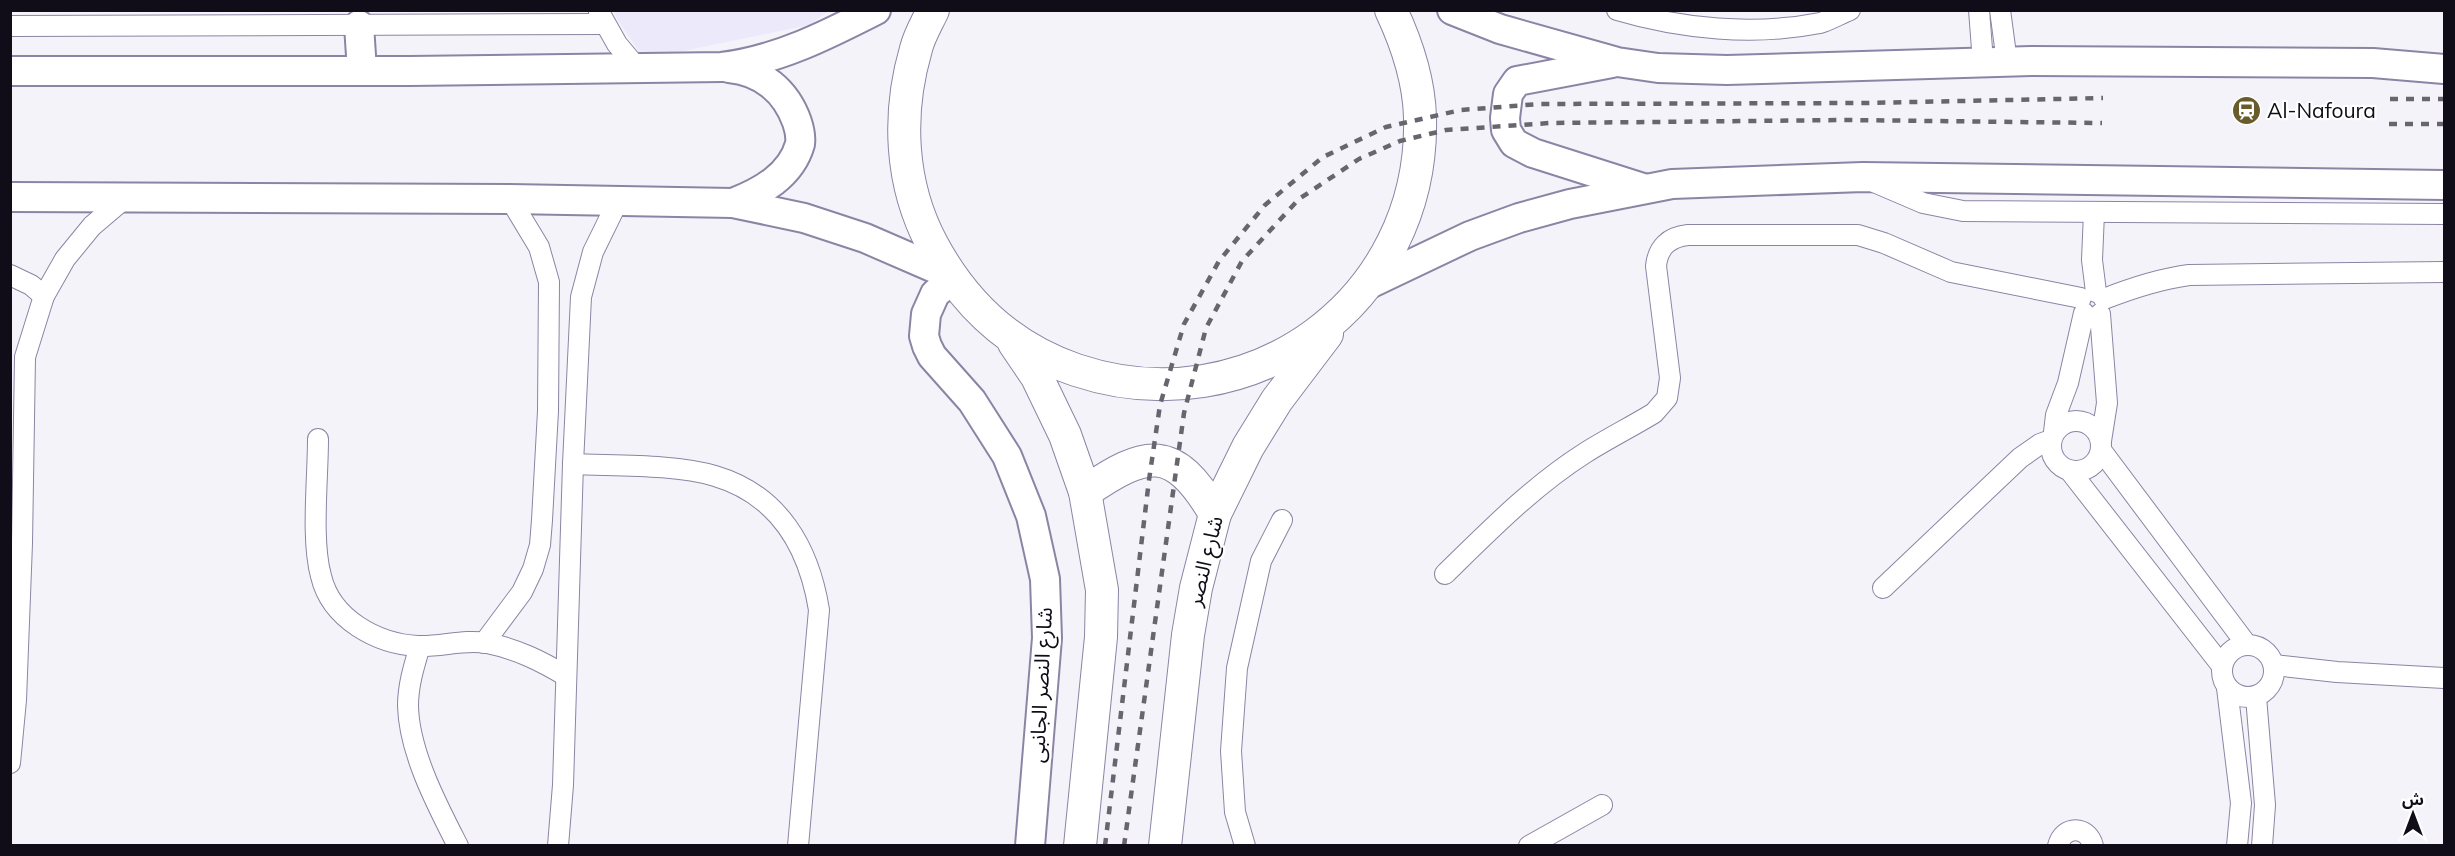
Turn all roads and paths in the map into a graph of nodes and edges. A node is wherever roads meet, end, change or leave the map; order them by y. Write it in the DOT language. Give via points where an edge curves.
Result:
graph roads {
  1 [pos="510,10"];
  2 [pos="876,10"];
  3 [pos="933,10"];
  4 [pos="1391,10"];
  5 [pos="1452,10"];
  6 [pos="1617,10"];
  7 [pos="1850,10"];
  8 [pos="1978,10"];
  9 [pos="2000,10"];
  10 [pos="602,17"];
  11 [pos="52,18"];
  12 [pos="486,24"];
  13 [pos="359,25"];
  14 [pos="10,26"];
  15 [pos="1617,62"];
  16 [pos="1995,62"];
  17 [pos="722,67"];
  18 [pos="638,69"];
  19 [pos="2445,69"];
  20 [pos="10,71"];
  21 [pos="362,71"];
  22 [pos="1863,177"];
  23 [pos="2445,185"];
  24 [pos="1644,188"];
  25 [pos="10,197"];
  26 [pos="125,198"];
  27 [pos="510,199"];
  28 [pos="618,201"];
  29 [pos="733,203"];
  30 [pos="2094,213"];
  31 [pos="2445,214"];
  32 [pos="2445,272"];
  33 [pos="10,275"];
  34 [pos="950,277"];
  35 [pos="1367,285"];
  36 [pos="44,296"];
  37 [pos="2093,303"];
  38 [pos="1343,312"];
  39 [pos="1010,337"];
  40 [pos="2053,436"];
  41 [pos="318,439"];
  42 [pos="2101,446"];
  43 [pos="573,464"];
  44 [pos="2070,471"];
  45 [pos="1085,492"];
  46 [pos="1215,514"];
  47 [pos="1282,520"];
  48 [pos="1445,574"];
  49 [pos="1883,588"];
  50 [pos="484,643"];
  51 [pos="2247,645"];
  52 [pos="420,646"];
  53 [pos="2274,665"];
  54 [pos="2222,666"];
  55 [pos="567,676"];
  56 [pos="2445,678"];
  57 [pos="2228,688"];
  58 [pos="2256,697"];
  59 [pos="10,763"];
  60 [pos="1602,805"];
  61 [pos="2095,842"];
  62 [pos="458,846"];
  63 [pos="558,846"];
  64 [pos="798,846"];
  65 [pos="1030,846"];
  66 [pos="1080,846"];
  67 [pos="1165,846"];
  68 [pos="1245,846"];
  69 [pos="1529,846"];
  70 [pos="2058,846"];
  71 [pos="2237,846"];
  72 [pos="2262,846"];
  1 -- 12 [label="street"];
  2 -- 17 [label="street" via="784,53"];
  3 -- 34 [label="main road" via="916,47 904,105 905,164 920,221"];
  4 -- 35 [label="main road" via="1415,80 1419,152 1402,222"];
  5 -- 15 [label="street" via="1500,29"];
  6 -- 7 [label="street" via="1701,27 1761,29 1821,22"];
  8 -- 16 [label="street"];
  9 -- 16 [label="street"];
  10 -- 12 [label="street"];
  10 -- 18 [label="street" via="617,44"];
  11 -- 13 [label="street"];
  11 -- 14 [label="street"];
  12 -- 13 [label="street"];
  13 -- 21 [label="street"];
  15 -- 16 [label="street" via="1658,68 1727,70"];
  15 -- 24 [label="street" via="1516,81 1508,94 1506,130 1514,143 1533,153"];
  16 -- 19 [label="street" via="2373,63"];
  17 -- 18 [label="street"];
  17 -- 29 [label="street" via="757,74 772,84 784,96 799,127 796,153 781,176 759,193"];
  18 -- 21 [label="street"];
  20 -- 21 [label="street"];
  22 -- 23 [label="street"];
  22 -- 24 [label="street"];
  22 -- 30 [label="street" via="1943,208"];
  24 -- 35 [label="street" via="1520,218 1470,236"];
  25 -- 26 [label="street"];
  26 -- 27 [label="street"];
  26 -- 36 [label="street" via="85,234"];
  27 -- 28 [label="street"];
  27 -- 50 [label="street" via="538,247 549,282 542,520 535,561 522,592"];
  28 -- 29 [label="street"];
  28 -- 43 [label="street" via="593,252 581,297"];
  29 -- 34 [label="street" via="804,218 865,238"];
  30 -- 31 [label="street"];
  30 -- 37 [label="street"];
  32 -- 37 [label="street" via="2189,275 2130,288"];
  33 -- 36 [label="street"];
  34 -- 39 [label="main road"];
  34 -- 65 [label="street, شارع النصر الجانبى" via="929,303 924,325 927,346 972,401 1006,456 1031,516 1045,579 1047,638"];
  35 -- 38 [label="main road"];
  36 -- 59 [label="street" via="25,357 23,378 22,543"];
  37 -- 40 [label="street" via="2056,415"];
  37 -- 42 [label="street" via="2107,404"];
  37 -- 48 [label="street" via="1951,272 1858,235 1688,235 1672,239 1660,250 1656,266 1670,378 1661,406 1543,484 1509,511"];
  38 -- 39 [label="main road" via="1302,344 1257,368 1207,382 1155,386 1104,379 1055,363"];
  38 -- 46 [label="main road, شارع النصر" via="1272,409"];
  39 -- 45 [label="main road" via="1042,387 1065,435"];
  40 -- 42 [label="street" via="2061,425 2081,421 2097,432"];
  40 -- 44 [label="street" via="2054,460"];
  40 -- 49 [label="street" via="2020,458"];
  41 -- 52 [label="street" via="317,558 327,592 358,627 398,644"];
  42 -- 44 [label="street" via="2090,467"];
  42 -- 51 [label="street"];
  43 -- 55 [label="street"];
  43 -- 64 [label="street" via="682,470 714,476 742,487 767,504 788,526 804,552 819,610"];
  44 -- 54 [label="street"];
  45 -- 46 [label="main road" via="1122,468 1140,460 1155,460 1176,464 1190,476"];
  45 -- 66 [label="main road" via="1102,590 1101,637"];
  46 -- 67 [label="main road, شارع النصر" via="1188,635"];
  47 -- 68 [label="street" via="1261,561 1237,668 1231,751 1235,812"];
  50 -- 52 [label="street"];
  50 -- 55 [label="street" via="536,658"];
  51 -- 53 [label="street" via="2259,647"];
  51 -- 54 [label="street" via="2236,648"];
  52 -- 62 [label="street" via="409,689 412,738"];
  53 -- 56 [label="street"];
  53 -- 58 [label="street" via="2271,684"];
  54 -- 57 [label="street" via="2222,678"];
  55 -- 63 [label="street"];
  57 -- 58 [label="street" via="2236,695"];
  57 -- 71 [label="street" via="2241,803"];
  58 -- 72 [label="street" via="2265,805"];
  60 -- 69 [label="street"];
  61 -- 70 [label="street" via="2084,832 2073,830 2062,835"];
}
